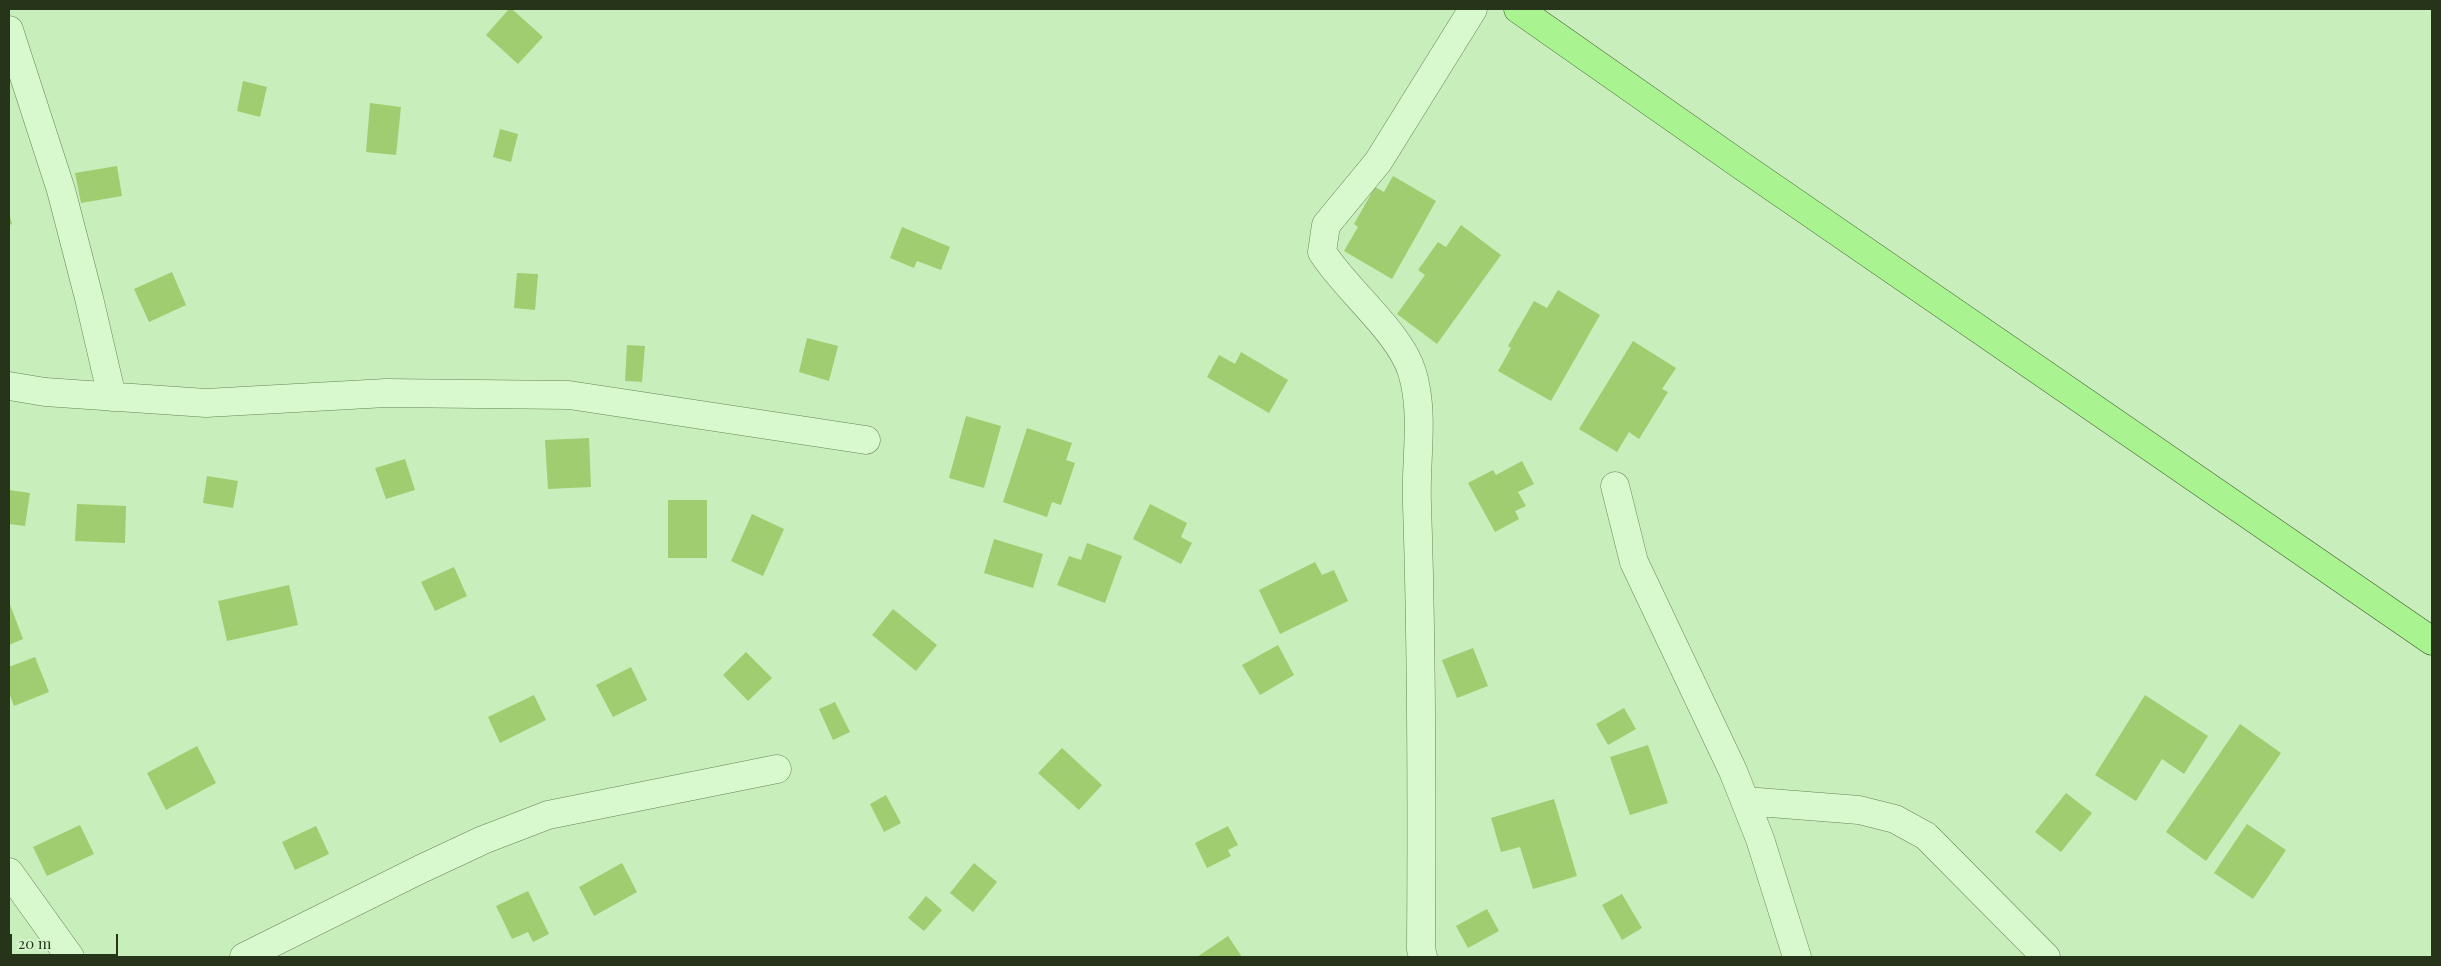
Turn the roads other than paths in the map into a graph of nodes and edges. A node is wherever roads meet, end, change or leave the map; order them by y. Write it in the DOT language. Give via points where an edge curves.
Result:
graph roads {
  1 [pos="1473,9"];
  2 [pos="1518,9"];
  3 [pos="9,30"];
  4 [pos="9,386"];
  5 [pos="112,397"];
  6 [pos="866,440"];
  7 [pos="1615,486"];
  8 [pos="2432,641"];
  9 [pos="777,769"];
  10 [pos="1745,801"];
  11 [pos="9,872"];
  12 [pos="1418,955"];
  13 [pos="70,957"];
  14 [pos="244,957"];
  15 [pos="1797,957"];
  16 [pos="2046,957"];
  1 -- 12 [label="street" via="1378,162 1326,225 1322,252 1335,273 1398,344 1412,371 1418,398 1416,493 1422,792"];
  2 -- 8 [label="main road"];
  3 -- 5 [label="street" via="62,190"];
  4 -- 5 [label="street"];
  5 -- 6 [label="street" via="206,403 386,393 569,395"];
  7 -- 10 [label="street" via="1634,562"];
  9 -- 14 [label="street" via="548,815 483,840"];
  10 -- 15 [label="street"];
  10 -- 16 [label="street" via="1859,810 1895,819 1926,836"];
  11 -- 13 [label="street"];
}
